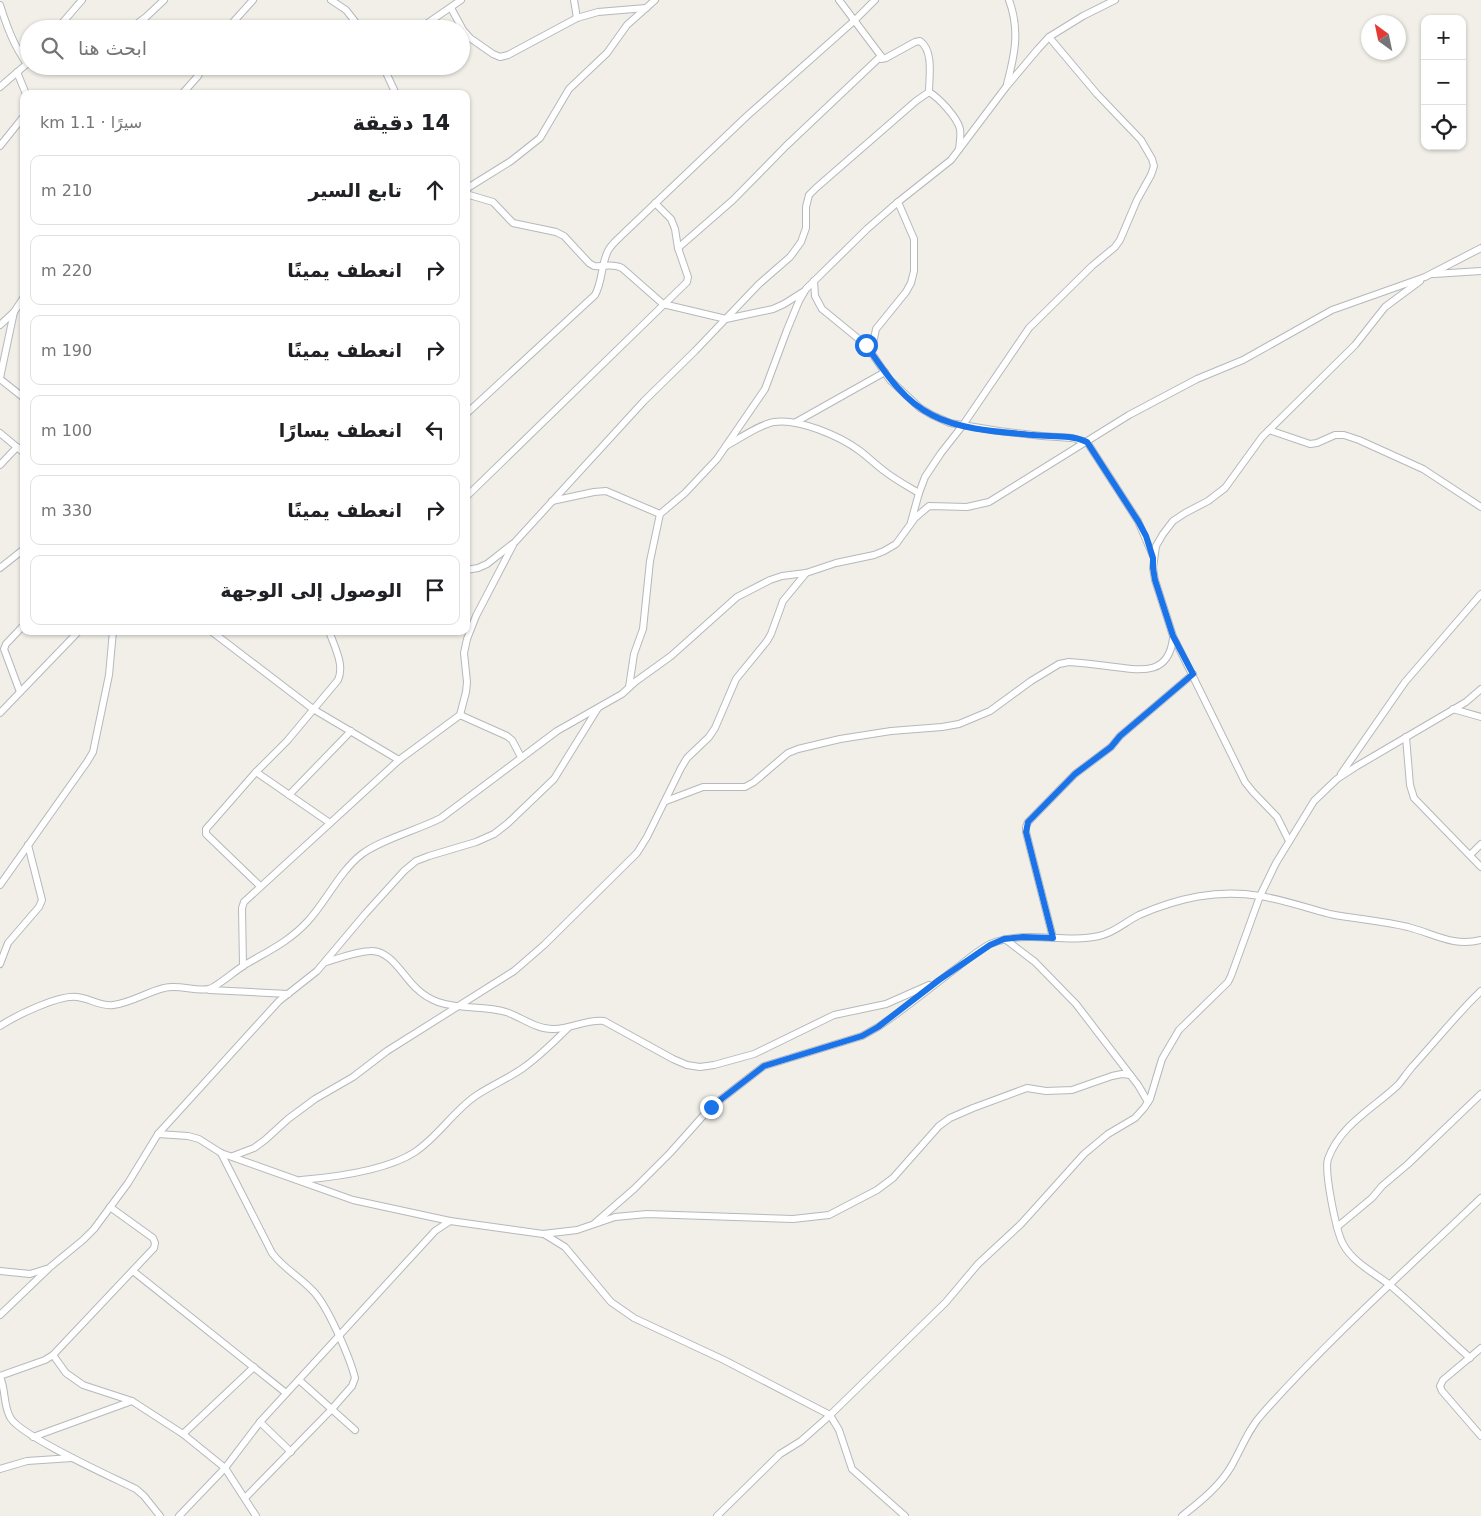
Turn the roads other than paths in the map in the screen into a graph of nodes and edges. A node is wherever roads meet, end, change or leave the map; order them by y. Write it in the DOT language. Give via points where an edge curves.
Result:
graph roads {
  1 [pos="82,0"];
  2 [pos="164,0"];
  3 [pos="253,0"];
  4 [pos="331,0"];
  5 [pos="461,0"];
  6 [pos="574,0"];
  7 [pos="655,0"];
  8 [pos="839,0"];
  9 [pos="875,0"];
  10 [pos="1008,0"];
  11 [pos="1115,0"];
  12 [pos="0,5"];
  13 [pos="451,8"];
  14 [pos="646,8"];
  15 [pos="577,18"];
  16 [pos="65,20"];
  17 [pos="142,20"];
  18 [pos="235,20"];
  19 [pos="354,20"];
  20 [pos="433,20"];
  21 [pos="458,20"];
  22 [pos="854,20"];
  23 [pos="1049,37"];
  24 [pos="470,38"];
  25 [pos="20,52"];
  26 [pos="882,56"];
  27 [pos="20,70"];
  28 [pos="17,72"];
  29 [pos="198,75"];
  30 [pos="387,75"];
  31 [pos="0,87"];
  32 [pos="1006,87"];
  33 [pos="24,90"];
  34 [pos="186,90"];
  35 [pos="394,90"];
  36 [pos="929,92"];
  37 [pos="20,121"];
  38 [pos="0,146"];
  39 [pos="958,152"];
  40 [pos="470,187"];
  41 [pos="470,195"];
  42 [pos="898,202"];
  43 [pos="655,203"];
  44 [pos="678,248"];
  45 [pos="1481,248"];
  46 [pos="604,264"];
  47 [pos="1481,271"];
  48 [pos="1427,276"];
  49 [pos="814,281"];
  50 [pos="806,290"];
  51 [pos="20,303"];
  52 [pos="663,304"];
  53 [pos="14,312"];
  54 [pos="726,318"];
  55 [pos="0,325"];
  56 [pos="871,352"];
  57 [pos="885,372"];
  58 [pos="0,379"];
  59 [pos="20,395"];
  60 [pos="470,410"];
  61 [pos="796,422"];
  62 [pos="963,425"];
  63 [pos="1269,430"];
  64 [pos="0,433"];
  65 [pos="1087,442"];
  66 [pos="17,447"];
  67 [pos="726,447"];
  68 [pos="20,450"];
  69 [pos="0,465"];
  70 [pos="470,493"];
  71 [pos="919,493"];
  72 [pos="552,501"];
  73 [pos="1481,507"];
  74 [pos="660,514"];
  75 [pos="910,526"];
  76 [pos="515,542"];
  77 [pos="20,552"];
  78 [pos="1153,558"];
  79 [pos="0,568"];
  80 [pos="470,569"];
  81 [pos="806,573"];
  82 [pos="1481,594"];
  83 [pos="20,629"];
  84 [pos="470,631"];
  85 [pos="75,635"];
  86 [pos="113,635"];
  87 [pos="216,635"];
  88 [pos="330,635"];
  89 [pos="469,635"];
  90 [pos="1173,636"];
  91 [pos="1193,674"];
  92 [pos="629,687"];
  93 [pos="1481,689"];
  94 [pos="20,692"];
  95 [pos="599,707"];
  96 [pos="313,709"];
  97 [pos="1452,709"];
  98 [pos="0,713"];
  99 [pos="460,715"];
  100 [pos="1481,717"];
  101 [pos="351,732"];
  102 [pos="1406,737"];
  103 [pos="521,757"];
  104 [pos="399,760"];
  105 [pos="256,772"];
  106 [pos="1337,779"];
  107 [pos="289,795"];
  108 [pos="666,801"];
  109 [pos="330,823"];
  110 [pos="1289,841"];
  111 [pos="1481,844"];
  112 [pos="28,846"];
  113 [pos="1470,856"];
  114 [pos="1481,867"];
  115 [pos="0,885"];
  116 [pos="260,886"];
  117 [pos="1260,896"];
  118 [pos="1053,938"];
  119 [pos="1004,939"];
  120 [pos="1481,940"];
  121 [pos="326,962"];
  122 [pos="0,964"];
  123 [pos="243,966"];
  124 [pos="939,980"];
  125 [pos="210,990"];
  126 [pos="1481,992"];
  127 [pos="288,994"];
  128 [pos="457,1007"];
  129 [pos="0,1026"];
  130 [pos="570,1027"];
  131 [pos="1130,1075"];
  132 [pos="1481,1094"];
  133 [pos="1148,1102"];
  134 [pos="158,1134"];
  135 [pos="221,1152"];
  136 [pos="233,1156"];
  137 [pos="298,1180"];
  138 [pos="1481,1198"];
  139 [pos="110,1207"];
  140 [pos="450,1221"];
  141 [pos="591,1226"];
  142 [pos="1337,1227"];
  143 [pos="543,1234"];
  144 [pos="49,1268"];
  145 [pos="0,1271"];
  146 [pos="133,1271"];
  147 [pos="1390,1285"];
  148 [pos="0,1315"];
  149 [pos="339,1337"];
  150 [pos="1481,1348"];
  151 [pos="53,1355"];
  152 [pos="1470,1358"];
  153 [pos="254,1367"];
  154 [pos="0,1376"];
  155 [pos="299,1380"];
  156 [pos="286,1393"];
  157 [pos="132,1401"];
  158 [pos="331,1410"];
  159 [pos="830,1415"];
  160 [pos="260,1422"];
  161 [pos="355,1430"];
  162 [pos="183,1434"];
  163 [pos="1481,1436"];
  164 [pos="34,1437"];
  165 [pos="291,1452"];
  166 [pos="73,1458"];
  167 [pos="225,1468"];
  168 [pos="0,1469"];
  169 [pos="245,1498"];
  170 [pos="160,1516"];
  171 [pos="179,1516"];
  172 [pos="256,1516"];
  173 [pos="717,1516"];
  174 [pos="905,1516"];
  175 [pos="1182,1516"];
  1 -- 16 [label="street"];
  2 -- 17 [label="street"];
  3 -- 18 [label="street"];
  4 -- 19 [label="street"];
  5 -- 13 [label="street"];
  6 -- 15 [label="street"];
  7 -- 14 [label="street"];
  8 -- 22 [label="street"];
  9 -- 22 [label="street"];
  10 -- 32 [label="street" via="1014,15 1015,48"];
  11 -- 23 [label="street"];
  12 -- 25 [label="street" via="6,26"];
  13 -- 20 [label="street"];
  13 -- 21 [label="street"];
  14 -- 15 [label="street" via="598,12"];
  14 -- 40 [label="street" via="627,25 607,53 569,89 540,138 512,161"];
  15 -- 24 [label="street" via="500,57"];
  22 -- 26 [label="street"];
  22 -- 43 [label="street"];
  23 -- 32 [label="street"];
  23 -- 62 [label="street" via="1141,140 1154,166 1115,248 1029,328"];
  26 -- 36 [label="street" via="881,59 886,58 915,42 924,44 929,59"];
  26 -- 44 [label="street" via="733,200"];
  27 -- 28 [label="street"];
  28 -- 31 [label="street"];
  28 -- 33 [label="street"];
  29 -- 34 [label="street"];
  30 -- 35 [label="street"];
  32 -- 39 [label="street"];
  36 -- 39 [label="street" via="958,122 961,136"];
  36 -- 54 [label="street" via="809,195 806,228 790,257"];
  37 -- 38 [label="street"];
  39 -- 42 [label="street" via="938,172"];
  41 -- 46 [label="street" via="493,202 513,223 564,236 594,266"];
  42 -- 49 [label="street"];
  42 -- 56 [label="street" via="914,239 914,271 906,292 876,329"];
  43 -- 44 [label="street" via="676,228"];
  43 -- 46 [label="street" via="610,248"];
  44 -- 52 [label="street" via="688,277"];
  45 -- 48 [label="street"];
  46 -- 52 [label="street" via="622,268"];
  46 -- 60 [label="street" via="595,295"];
  47 -- 48 [label="street"];
  48 -- 63 [label="street" via="1385,307 1355,345"];
  48 -- 65 [label="street" via="1332,310 1244,360 1197,379 1129,414"];
  49 -- 50 [label="street"];
  49 -- 56 [label="street" via="818,304"];
  50 -- 54 [label="street" via="778,306"];
  50 -- 67 [label="street" via="765,389"];
  51 -- 53 [label="street"];
  52 -- 54 [label="street"];
  52 -- 70 [label="street"];
  53 -- 55 [label="street"];
  53 -- 58 [label="street"];
  54 -- 72 [label="street"];
  56 -- 57 [label="street"];
  57 -- 61 [label="street"];
  57 -- 62 [label="street" via="920,408 950,423"];
  58 -- 59 [label="street"];
  61 -- 67 [label="street" via="765,425"];
  61 -- 71 [label="street" via="848,443"];
  62 -- 65 [label="street"];
  62 -- 71 [label="street" via="932,466"];
  63 -- 73 [label="street" via="1310,444 1344,435 1359,440 1423,469"];
  63 -- 78 [label="street" via="1248,453 1225,488 1173,522 1156,546"];
  64 -- 66 [label="street"];
  65 -- 75 [label="street" via="989,502 967,507 929,506"];
  65 -- 78 [label="street" via="1138,521"];
  66 -- 68 [label="street"];
  66 -- 69 [label="street"];
  67 -- 74 [label="street" via="685,493"];
  71 -- 75 [label="street"];
  72 -- 74 [label="street" via="606,491"];
  72 -- 76 [label="street"];
  74 -- 92 [label="street" via="650,562 643,629 634,654"];
  75 -- 81 [label="street" via="896,544 884,551"];
  76 -- 80 [label="street" via="487,564"];
  76 -- 84 [label="street"];
  77 -- 79 [label="street"];
  78 -- 90 [label="street" via="1155,580"];
  81 -- 92 [label="street" via="770,580 737,597"];
  81 -- 108 [label="street" via="783,601 771,634 741,671 715,728 687,758"];
  82 -- 106 [label="street" via="1405,682"];
  83 -- 94 [label="street" via="4,649"];
  85 -- 94 [label="street"];
  86 -- 112 [label="street" via="109,675 92,752"];
  87 -- 96 [label="street"];
  88 -- 96 [label="street" via="341,674"];
  89 -- 99 [label="street" via="464,653 467,687"];
  90 -- 91 [label="street"];
  90 -- 108 [label="street" via="1169,654 1162,664 1153,669 1140,671 1069,662 1059,664 990,710 959,724 891,731 798,749 788,752 745,787 702,787"];
  91 -- 110 [label="street" via="1245,782 1277,816"];
  91 -- 118 [label="street" via="1111,747 1075,774 1028,822 1026,832"];
  92 -- 95 [label="street"];
  93 -- 97 [label="street"];
  94 -- 98 [label="street"];
  95 -- 103 [label="street"];
  95 -- 121 [label="street" via="554,779 539,795 494,834 416,861 365,914"];
  96 -- 101 [label="street"];
  96 -- 105 [label="street"];
  97 -- 100 [label="street"];
  97 -- 102 [label="street"];
  99 -- 103 [label="street" via="507,736"];
  99 -- 104 [label="street"];
  101 -- 104 [label="street"];
  101 -- 107 [label="street"];
  102 -- 106 [label="street"];
  102 -- 113 [label="street" via="1414,798"];
  103 -- 123 [label="street" via="441,818 363,853 308,921 280,945"];
  104 -- 109 [label="street"];
  105 -- 107 [label="street"];
  105 -- 116 [label="street" via="206,828 206,834"];
  106 -- 110 [label="street" via="1314,801"];
  107 -- 109 [label="street"];
  108 -- 128 [label="street" via="637,853 514,971"];
  109 -- 116 [label="street"];
  110 -- 117 [label="street"];
  111 -- 113 [label="street"];
  112 -- 115 [label="street"];
  112 -- 122 [label="street" via="42,900 8,943"];
  113 -- 114 [label="street"];
  116 -- 123 [label="street" via="242,908"];
  117 -- 118 [label="street" via="1207,894 1138,916 1099,936"];
  117 -- 120 [label="street" via="1331,914 1390,923 1461,943"];
  117 -- 133 [label="street" via="1228,982 1179,1030 1162,1059"];
  118 -- 119 [label="street"];
  119 -- 124 [label="street" via="981,950"];
  119 -- 131 [label="street" via="1056,981"];
  121 -- 127 [label="street"];
  121 -- 128 [label="street" via="378,952 388,957 427,996"];
  123 -- 125 [label="street"];
  124 -- 130 [label="street" via="886,1004 834,1015 754,1054 700,1067 673,1059 604,1021 594,1020"];
  124 -- 141 [label="street" via="893,1017 862,1036 764,1066 753,1073 711,1107 634,1189"];
  125 -- 127 [label="street"];
  125 -- 129 [label="street" via="163,988 112,1006 72,996 43,1005"];
  126 -- 142 [label="street" via="1399,1084 1363,1113 1335,1146 1326,1171"];
  127 -- 134 [label="street"];
  128 -- 130 [label="street" via="504,1012 549,1029"];
  128 -- 136 [label="street" via="299,1110 254,1148"];
  130 -- 137 [label="street" via="524,1067 468,1102 415,1152 359,1172"];
  131 -- 133 [label="street"];
  131 -- 141 [label="street" via="1101,1079 1072,1090 1027,1088 966,1111 939,1126 893,1178 829,1215 793,1219 647,1214 615,1217"];
  132 -- 142 [label="street"];
  133 -- 159 [label="street" via="1135,1118 1100,1140 1078,1160 946,1302"];
  134 -- 135 [label="street" via="199,1139"];
  134 -- 139 [label="street"];
  135 -- 136 [label="street"];
  135 -- 149 [label="street" via="272,1254 314,1291"];
  136 -- 137 [label="street"];
  137 -- 140 [label="street" via="354,1200"];
  138 -- 147 [label="street"];
  139 -- 144 [label="street" via="83,1240"];
  139 -- 146 [label="street" via="153,1238 155,1243"];
  140 -- 143 [label="street"];
  140 -- 149 [label="street" via="435,1231"];
  141 -- 143 [label="street"];
  142 -- 147 [label="street" via="1343,1245 1361,1264"];
  143 -- 159 [label="street" via="566,1247 611,1302 634,1318"];
  144 -- 145 [label="street" via="30,1274"];
  144 -- 148 [label="street"];
  146 -- 151 [label="street"];
  146 -- 153 [label="street"];
  147 -- 152 [label="street"];
  147 -- 175 [label="street" via="1262,1414 1225,1475"];
  149 -- 155 [label="street"];
  149 -- 158 [label="street" via="355,1378"];
  150 -- 152 [label="street"];
  151 -- 154 [label="street"];
  151 -- 157 [label="street" via="66,1372 83,1385"];
  152 -- 163 [label="street" via="1442,1380 1440,1386"];
  153 -- 156 [label="street"];
  153 -- 162 [label="street"];
  154 -- 164 [label="street" via="10,1419"];
  155 -- 156 [label="street"];
  155 -- 158 [label="street"];
  156 -- 160 [label="street"];
  157 -- 162 [label="street"];
  157 -- 164 [label="street"];
  158 -- 161 [label="street"];
  158 -- 165 [label="street"];
  159 -- 173 [label="street" via="801,1441 780,1454"];
  159 -- 174 [label="street" via="839,1430 852,1469"];
  160 -- 165 [label="street"];
  160 -- 167 [label="street"];
  162 -- 167 [label="street"];
  164 -- 166 [label="street"];
  165 -- 169 [label="street"];
  166 -- 168 [label="street" via="26,1461"];
  166 -- 170 [label="street" via="136,1489"];
  167 -- 169 [label="street"];
  167 -- 171 [label="street"];
  169 -- 172 [label="street"];
}
